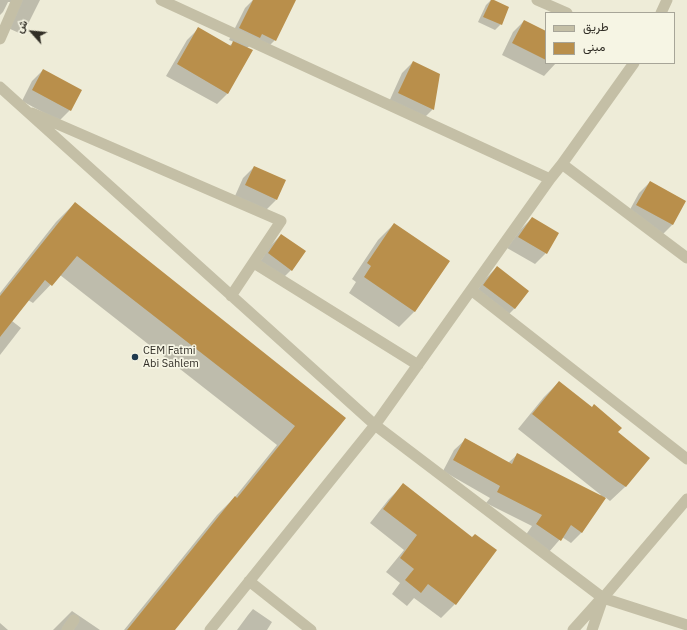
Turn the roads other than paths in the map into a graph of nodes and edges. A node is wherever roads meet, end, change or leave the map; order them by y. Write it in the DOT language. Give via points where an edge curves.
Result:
graph roads {
  1 [pos="17,0"];
  2 [pos="161,0"];
  3 [pos="537,0"];
  4 [pos="667,0"];
  5 [pos="565,12"];
  6 [pos="661,12"];
  7 [pos="0,39"];
  8 [pos="633,64"];
  9 [pos="0,88"];
  10 [pos="23,108"];
  11 [pos="562,164"];
  12 [pos="550,179"];
  13 [pos="687,258"];
  14 [pos="254,263"];
  15 [pos="471,290"];
  16 [pos="232,296"];
  17 [pos="418,365"];
  18 [pos="375,425"];
  19 [pos="687,459"];
  20 [pos="687,499"];
  21 [pos="682,511"];
  22 [pos="249,581"];
  23 [pos="602,598"];
  24 [pos="74,620"];
  25 [pos="687,625"];
  26 [pos="67,630"];
  27 [pos="210,630"];
  28 [pos="311,630"];
  29 [pos="573,630"];
  30 [pos="592,630"];
  1 -- 7 [label="street"];
  2 -- 12 [label="street"];
  3 -- 5 [label="street"];
  4 -- 6 [label="street"];
  8 -- 11 [label="street"];
  9 -- 10 [label="street"];
  10 -- 14 [label="street" via="281,221"];
  10 -- 16 [label="street"];
  11 -- 12 [label="street"];
  11 -- 13 [label="street"];
  12 -- 15 [label="street"];
  14 -- 16 [label="street"];
  14 -- 17 [label="street"];
  15 -- 17 [label="street"];
  15 -- 19 [label="street"];
  16 -- 18 [label="street"];
  17 -- 18 [label="street"];
  18 -- 22 [label="street"];
  18 -- 23 [label="street"];
  20 -- 21 [label="street"];
  21 -- 23 [label="street"];
  22 -- 27 [label="street"];
  22 -- 28 [label="street"];
  23 -- 25 [label="street"];
  23 -- 29 [label="street"];
  23 -- 30 [label="street"];
  24 -- 26 [label="street"];
}
